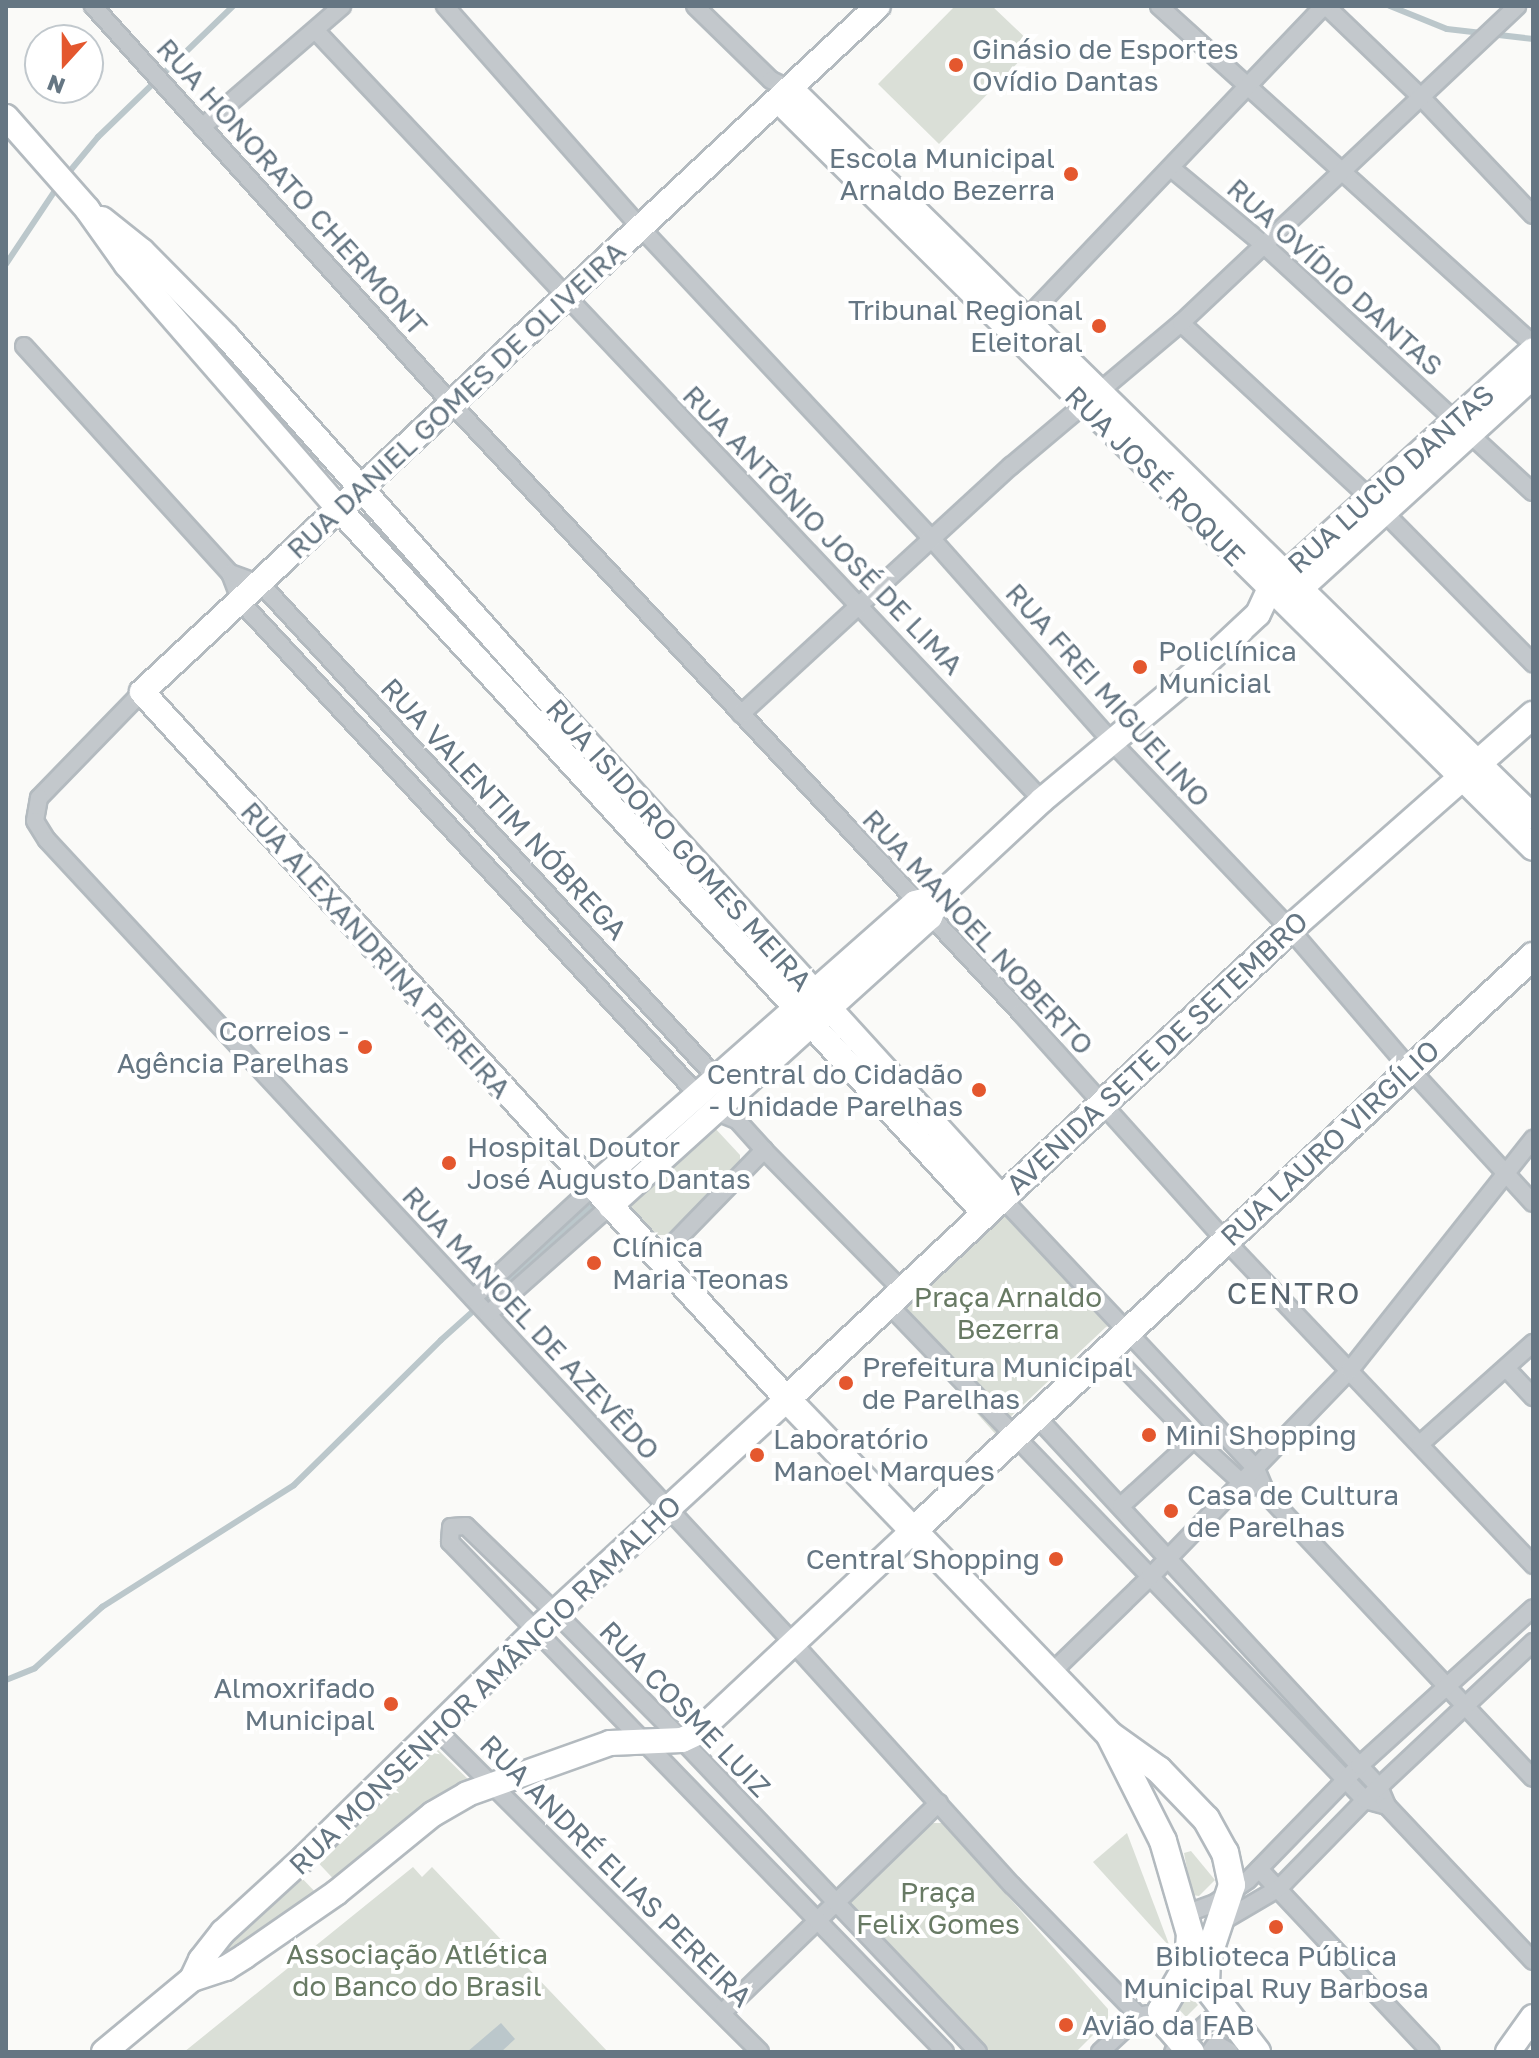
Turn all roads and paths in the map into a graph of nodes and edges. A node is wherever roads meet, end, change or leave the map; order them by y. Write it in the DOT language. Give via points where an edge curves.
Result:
graph roads {
  1 [pos="93,6"];
  2 [pos="342,6"];
  3 [pos="445,6"];
  4 [pos="695,6"];
  5 [pos="878,6"];
  6 [pos="1159,6"];
  7 [pos="1325,6"];
  8 [pos="1517,6"];
  9 [pos="316,31"];
  10 [pos="1248,86"];
  11 [pos="781,90"];
  12 [pos="1420,96"];
  13 [pos="6,117"];
  14 [pos="202,127"];
  15 [pos="1171,168"];
  16 [pos="1343,169"];
  17 [pos="87,209"];
  18 [pos="1533,215"];
  19 [pos="640,227"];
  20 [pos="1264,245"];
  21 [pos="565,297"];
  22 [pos="1181,323"];
  23 [pos="1019,327"];
  24 [pos="24,346"];
  25 [pos="1533,347"];
  26 [pos="1533,376"];
  27 [pos="1092,400"];
  28 [pos="452,404"];
  29 [pos="1464,426"];
  30 [pos="360,490"];
  31 [pos="1533,492"];
  32 [pos="1378,506"];
  33 [pos="339,509"];
  34 [pos="931,538"];
  35 [pos="230,573"];
  36 [pos="261,584"];
  37 [pos="1285,589"];
  38 [pos="241,602"];
  39 [pos="859,603"];
  40 [pos="1533,663"];
  41 [pos="142,692"];
  42 [pos="561,714"];
  43 [pos="741,714"];
  44 [pos="1533,715"];
  45 [pos="542,732"];
  46 [pos="1112,742"];
  47 [pos="1470,772"];
  48 [pos="39,798"];
  49 [pos="1042,800"];
  50 [pos="1533,817"];
  51 [pos="660,821"];
  52 [pos="640,837"];
  53 [pos="1533,848"];
  54 [pos="928,905"];
  55 [pos="1290,929"];
  56 [pos="1533,956"];
  57 [pos="812,1006"];
  58 [pos="1411,1070"];
  59 [pos="714,1094"];
  60 [pos="1102,1105"];
  61 [pos="1533,1139"];
  62 [pos="764,1150"];
  63 [pos="1505,1172"];
  64 [pos="593,1187"];
  65 [pos="1533,1203"];
  66 [pos="993,1205"];
  67 [pos="610,1206"];
  68 [pos="1225,1240"];
  69 [pos="659,1258"];
  70 [pos="895,1297"];
  71 [pos="473,1298"];
  72 [pos="488,1314"];
  73 [pos="1128,1330"];
  74 [pos="1533,1343"];
  75 [pos="1107,1350"];
  76 [pos="1506,1368"];
  77 [pos="1350,1370"];
  78 [pos="1533,1397"];
  79 [pos="787,1399"];
  80 [pos="1035,1415"];
  81 [pos="1013,1435"];
  82 [pos="1194,1439"];
  83 [pos="1420,1444"];
  84 [pos="1256,1469"];
  85 [pos="1242,1483"];
  86 [pos="1267,1495"];
  87 [pos="1121,1506"];
  88 [pos="668,1509"];
  89 [pos="913,1531"];
  90 [pos="1169,1558"];
  91 [pos="1533,1565"];
  92 [pos="1151,1576"];
  93 [pos="1533,1608"];
  94 [pos="555,1612"];
  95 [pos="535,1631"];
  96 [pos="1533,1642"];
  97 [pos="794,1644"];
  98 [pos="1050,1674"];
  99 [pos="1446,1688"];
  100 [pos="1464,1708"];
  101 [pos="434,1727"];
  102 [pos="1110,1735"];
  103 [pos="642,1740"];
  104 [pos="682,1740"];
  105 [pos="1359,1766"];
  106 [pos="1533,1778"];
  107 [pos="1346,1779"];
  108 [pos="495,1786"];
  109 [pos="1379,1787"];
  110 [pos="1365,1800"];
  111 [pos="939,1803"];
  112 [pos="1387,1806"];
  113 [pos="1259,1869"];
  114 [pos="1279,1888"];
  115 [pos="1231,1894"];
  116 [pos="838,1903"];
  117 [pos="820,1922"];
  118 [pos="1221,1923"];
  119 [pos="1187,1924"];
  120 [pos="1533,1961"];
  121 [pos="192,1979"];
  122 [pos="1180,1981"];
  123 [pos="1206,1986"];
  124 [pos="1223,2009"];
  125 [pos="722,2013"];
  126 [pos="1150,2014"];
  127 [pos="1533,2017"];
  128 [pos="1182,2049"];
  129 [pos="104,2052"];
  130 [pos="760,2052"];
  131 [pos="945,2052"];
  132 [pos="978,2052"];
  133 [pos="1100,2052"];
  134 [pos="1210,2052"];
  135 [pos="1230,2052"];
  136 [pos="1257,2052"];
  137 [pos="1431,2052"];
  138 [pos="1508,2052"];
  1 -- 14 [label="street, RUA HONORATO CHERMONT"];
  2 -- 9 [label="street"];
  3 -- 19 [label="street, RUA FREI MIGUELINO"];
  4 -- 11 [label="street"];
  5 -- 11 [label="street, RUA DANIEL GOMES DE OLIVEIRA"];
  6 -- 10 [label="street"];
  7 -- 10 [label="street"];
  7 -- 12 [label="street"];
  8 -- 12 [label="street"];
  9 -- 14 [label="street"];
  9 -- 21 [label="street, RUA ANTÔNIO JOSÉ DE LIMA"];
  10 -- 15 [label="street"];
  10 -- 16 [label="street"];
  11 -- 19 [label="street, RUA DANIEL GOMES DE OLIVEIRA"];
  11 -- 23 [label="street, RUA JOSÉ ROQUE"];
  12 -- 16 [label="street"];
  12 -- 18 [label="street"];
  13 -- 17 [label="street"];
  14 -- 28 [label="street, RUA HONORATO CHERMONT"];
  15 -- 20 [label="street, RUA OVÍDIO DANTAS"];
  15 -- 23 [label="street"];
  16 -- 20 [label="street"];
  16 -- 25 [label="street"];
  17 -- 30 [label="street, RUA ISIDORO GOMES MEIRA" via="142,251 227,337"];
  17 -- 33 [label="street, RUA ISIDORO GOMES MEIRA" via="127,265"];
  19 -- 21 [label="street, RUA DANIEL GOMES DE OLIVEIRA"];
  19 -- 34 [label="street, RUA FREI MIGUELINO"];
  20 -- 22 [label="street"];
  20 -- 29 [label="street, RUA OVÍDIO DANTAS"];
  21 -- 28 [label="street, RUA DANIEL GOMES DE OLIVEIRA"];
  21 -- 39 [label="street, RUA ANTÔNIO JOSÉ DE LIMA"];
  22 -- 27 [label="street"];
  22 -- 32 [label="street"];
  23 -- 27 [label="street, RUA JOSÉ ROQUE"];
  24 -- 35 [label="street, RUA VALENTIM NÓBREGA"];
  25 -- 29 [label="street, RUA LUCIO DANTAS"];
  26 -- 29 [label="street, RUA LUCIO DANTAS"];
  27 -- 34 [label="street"];
  27 -- 37 [label="street, RUA JOSÉ ROQUE"];
  28 -- 30 [label="street, RUA DANIEL GOMES DE OLIVEIRA"];
  28 -- 43 [label="street, RUA MANOEL NOBERTO"];
  29 -- 31 [label="street, RUA OVÍDIO DANTAS"];
  29 -- 32 [label="street, RUA LUCIO DANTAS"];
  30 -- 33 [label="street, RUA DANIEL GOMES DE OLIVEIRA"];
  30 -- 42 [label="street, RUA ISIDORO GOMES MEIRA"];
  32 -- 37 [label="street, RUA LUCIO DANTAS"];
  32 -- 40 [label="street"];
  33 -- 36 [label="street, RUA DANIEL GOMES DE OLIVEIRA"];
  33 -- 45 [label="street, RUA ISIDORO GOMES MEIRA"];
  34 -- 39 [label="street"];
  34 -- 46 [label="street, RUA FREI MIGUELINO"];
  35 -- 36 [label="street, RUA VALENTIM NÓBREGA"];
  35 -- 38 [label="street, RUA VALENTIM NÓBREGA"];
  36 -- 38 [label="street, RUA DANIEL GOMES DE OLIVEIRA"];
  36 -- 59 [label="street, RUA VALENTIM NÓBREGA"];
  37 -- 46 [label="street, RUA LUCIO DANTAS"];
  37 -- 47 [label="street, RUA JOSÉ ROQUE"];
  38 -- 41 [label="street, RUA DANIEL GOMES DE OLIVEIRA"];
  38 -- 59 [label="street, RUA VALENTIM NÓBREGA"];
  39 -- 43 [label="street"];
  39 -- 49 [label="street, RUA ANTÔNIO JOSÉ DE LIMA"];
  41 -- 48 [label="street, RUA DANIEL GOMES DE OLIVEIRA"];
  41 -- 64 [label="street, RUA ALEXANDRINA PEREIRA"];
  42 -- 45 [label="street"];
  42 -- 51 [label="street, RUA ISIDORO GOMES MEIRA"];
  43 -- 54 [label="street, RUA MANOEL NOBERTO"];
  44 -- 47 [label="main road, AVENIDA SETE DE SETEMBRO"];
  45 -- 52 [label="street, RUA ISIDORO GOMES MEIRA"];
  46 -- 49 [label="street, RUA LUCIO DANTAS"];
  46 -- 55 [label="street, RUA FREI MIGUELINO"];
  47 -- 50 [label="street, RUA JOSÉ ROQUE"];
  47 -- 53 [label="street, RUA JOSÉ ROQUE"];
  47 -- 55 [label="main road, AVENIDA SETE DE SETEMBRO"];
  48 -- 71 [label="street, RUA MANOEL DE AZEVÊDO" via="35,821 47,840"];
  49 -- 54 [label="street, RUA LUCIO DANTAS"];
  51 -- 52 [label="street"];
  51 -- 57 [label="street, RUA ISIDORO GOMES MEIRA"];
  52 -- 57 [label="street, RUA ISIDORO GOMES MEIRA"];
  54 -- 57 [label="street, RUA LUCIO DANTAS"];
  54 -- 60 [label="street, RUA MANOEL NOBERTO"];
  55 -- 58 [label="street, RUA FREI MIGUELINO"];
  55 -- 60 [label="main road, AVENIDA SETE DE SETEMBRO"];
  56 -- 58 [label="main road, RUA LAURO VIRGÍLIO"];
  57 -- 59 [label="street, RUA LUCIO DANTAS"];
  57 -- 66 [label="street, RUA ISIDORO GOMES MEIRA"];
  58 -- 63 [label="street, RUA FREI MIGUELINO"];
  58 -- 68 [label="main road, RUA LAURO VIRGÍLIO"];
  59 -- 62 [label="street"];
  59 -- 64 [label="street, RUA LUCIO DANTAS"];
  59 -- 67 [label="street, RUA LUCIO DANTAS"];
  60 -- 66 [label="main road, AVENIDA SETE DE SETEMBRO"];
  60 -- 68 [label="street, RUA MANOEL NOBERTO"];
  61 -- 63 [label="street"];
  62 -- 69 [label="street"];
  62 -- 70 [label="street"];
  63 -- 65 [label="street, RUA FREI MIGUELINO"];
  63 -- 77 [label="street"];
  64 -- 67 [label="street, RUA ALEXANDRINA PEREIRA"];
  64 -- 71 [label="street, RUA LUCIO DANTAS"];
  66 -- 70 [label="main road, AVENIDA SETE DE SETEMBRO"];
  66 -- 73 [label="street"];
  67 -- 69 [label="street, RUA ALEXANDRINA PEREIRA"];
  67 -- 72 [label="street, RUA LUCIO DANTAS"];
  68 -- 73 [label="main road, RUA LAURO VIRGÍLIO"];
  68 -- 77 [label="street, RUA MANOEL NOBERTO"];
  69 -- 79 [label="street, RUA ALEXANDRINA PEREIRA"];
  70 -- 79 [label="main road, AVENIDA SETE DE SETEMBRO"];
  70 -- 81 [label="street"];
  71 -- 72 [label="street, RUA MANOEL DE AZEVÊDO"];
  72 -- 88 [label="street, RUA MANOEL DE AZEVÊDO"];
  73 -- 75 [label="main road, RUA LAURO VIRGÍLIO"];
  73 -- 84 [label="street"];
  74 -- 76 [label="street"];
  75 -- 80 [label="main road, RUA LAURO VIRGÍLIO"];
  75 -- 82 [label="street"];
  76 -- 78 [label="street"];
  76 -- 83 [label="street"];
  77 -- 83 [label="street, RUA MANOEL NOBERTO"];
  77 -- 84 [label="street"];
  79 -- 88 [label="street, RUA MONSENHOR AMÂNCIO RAMALHO"];
  79 -- 89 [label="main road"];
  80 -- 81 [label="main road, RUA LAURO VIRGÍLIO"];
  80 -- 87 [label="street"];
  81 -- 89 [label="main road, RUA LAURO VIRGÍLIO"];
  81 -- 90 [label="street" via="1132,1557 1146,1564"];
  81 -- 92 [label="street"];
  82 -- 85 [label="street"];
  82 -- 87 [label="street"];
  83 -- 91 [label="street, RUA MANOEL NOBERTO"];
  84 -- 85 [label="street"];
  84 -- 86 [label="street"];
  85 -- 86 [label="street"];
  85 -- 90 [label="street"];
  86 -- 99 [label="street"];
  87 -- 90 [label="street"];
  88 -- 94 [label="street, RUA MONSENHOR AMÂNCIO RAMALHO"];
  88 -- 97 [label="street, RUA MANOEL DE AZEVÊDO"];
  89 -- 97 [label="street"];
  89 -- 98 [label="main road"];
  90 -- 92 [label="street"];
  90 -- 105 [label="street"];
  92 -- 98 [label="street"];
  92 -- 107 [label="street"];
  93 -- 99 [label="street"];
  94 -- 95 [label="street, RUA MONSENHOR AMÂNCIO RAMALHO"];
  94 -- 95 [label="street, RUA COSME LUIZ" via="466,1526 451,1527 450,1542"];
  94 -- 104 [label="street, RUA COSME LUIZ"];
  95 -- 101 [label="street, RUA MONSENHOR AMÂNCIO RAMALHO"];
  95 -- 103 [label="street, RUA COSME LUIZ"];
  96 -- 100 [label="street"];
  97 -- 104 [label="street" via="713,1721"];
  97 -- 111 [label="street, RUA MANOEL DE AZEVÊDO"];
  98 -- 102 [label="main road"];
  99 -- 100 [label="street"];
  99 -- 105 [label="street"];
  100 -- 106 [label="street"];
  100 -- 109 [label="street"];
  101 -- 108 [label="street, RUA ANDRÉ ELIAS PEREIRA"];
  101 -- 121 [label="street, RUA MONSENHOR AMÂNCIO RAMALHO" via="223,1932"];
  102 -- 115 [label="main road" via="1159,1770 1206,1819 1225,1853"];
  102 -- 119 [label="main road" via="1163,1841"];
  103 -- 104 [label="street, RUA MONSENHOR AMÂNCIO RAMALHO"];
  103 -- 108 [label="street, RUA MONSENHOR AMÂNCIO RAMALHO" via="610,1743"];
  103 -- 117 [label="street, RUA COSME LUIZ"];
  104 -- 116 [label="street, RUA COSME LUIZ"];
  105 -- 107 [label="street"];
  105 -- 109 [label="street"];
  107 -- 110 [label="street"];
  107 -- 113 [label="street"];
  108 -- 121 [label="street, RUA MONSENHOR AMÂNCIO RAMALHO" via="451,1802 336,1893 245,1956"];
  108 -- 125 [label="street, RUA ANDRÉ ELIAS PEREIRA"];
  109 -- 110 [label="street"];
  109 -- 112 [label="street"];
  110 -- 112 [label="street"];
  110 -- 114 [label="street"];
  111 -- 116 [label="street"];
  111 -- 126 [label="street, RUA MANOEL DE AZEVÊDO"];
  112 -- 120 [label="street"];
  113 -- 114 [label="street"];
  113 -- 115 [label="street"];
  114 -- 118 [label="street"];
  114 -- 137 [label="street"];
  115 -- 118 [label="main road"];
  115 -- 119 [label="street"];
  116 -- 117 [label="street"];
  116 -- 132 [label="street, RUA COSME LUIZ"];
  117 -- 125 [label="street"];
  117 -- 131 [label="street, RUA COSME LUIZ"];
  118 -- 119 [label="street"];
  118 -- 123 [label="main road" via="1207,1960"];
  119 -- 122 [label="main road" via="1190,1956"];
  121 -- 129 [label="street, RUA MONSENHOR AMÂNCIO RAMALHO"];
  122 -- 123 [label="main road"];
  122 -- 126 [label="main road"];
  123 -- 124 [label="main road"];
  124 -- 128 [label="street"];
  124 -- 136 [label="main road"];
  125 -- 130 [label="street, RUA ANDRÉ ELIAS PEREIRA"];
  126 -- 128 [label="main road"];
  126 -- 133 [label="street"];
  127 -- 138 [label="street"];
  134 -- 135 [label="street" via="1216,2044"];
}
